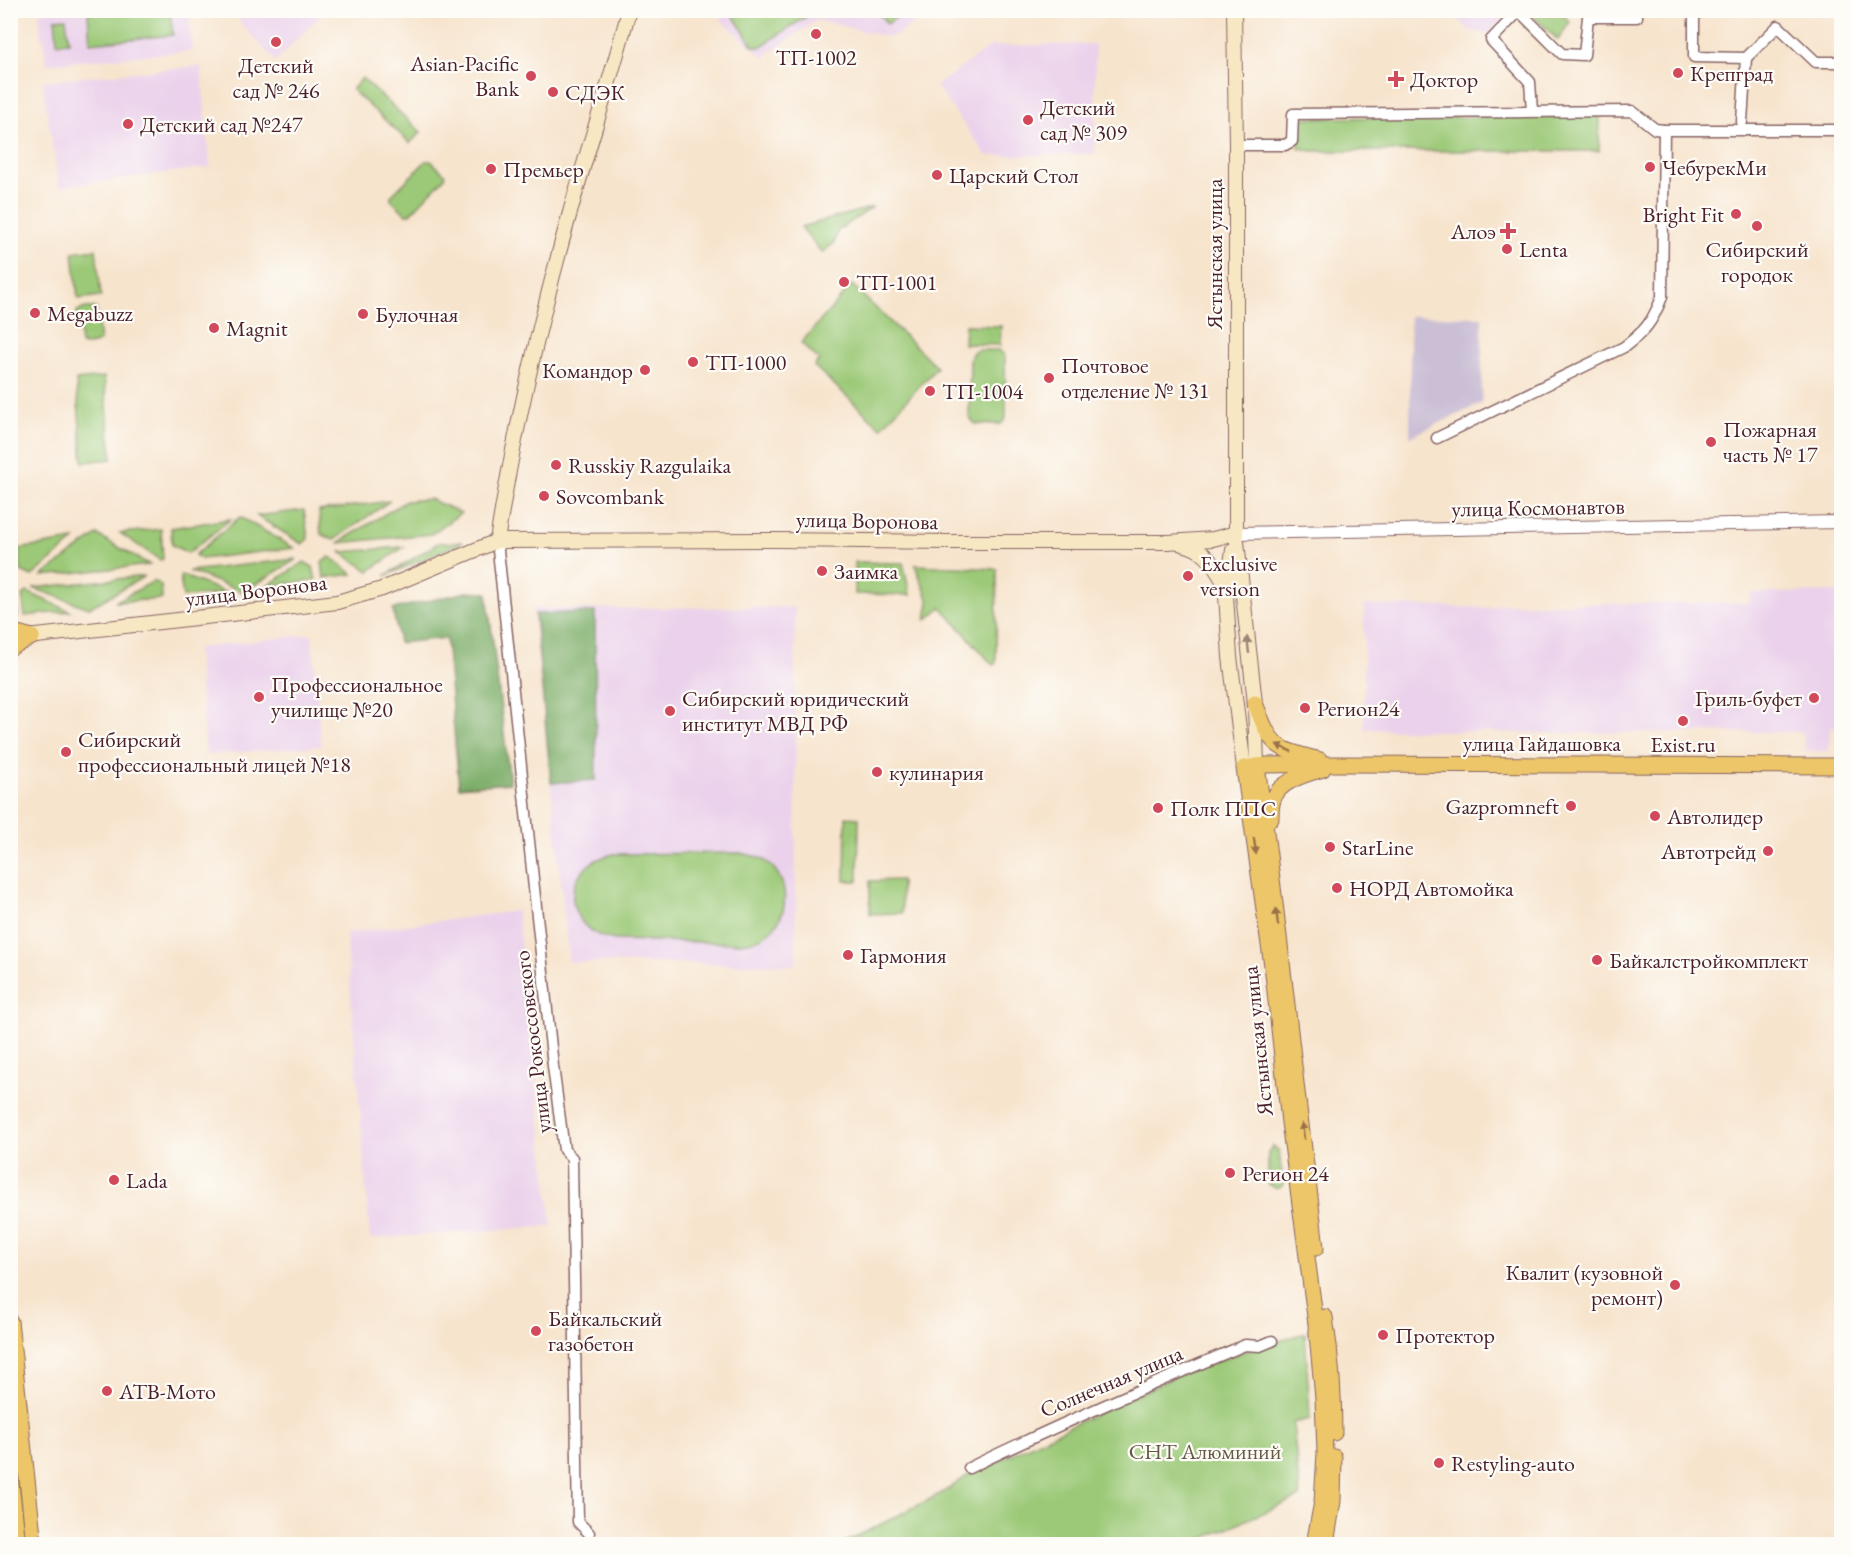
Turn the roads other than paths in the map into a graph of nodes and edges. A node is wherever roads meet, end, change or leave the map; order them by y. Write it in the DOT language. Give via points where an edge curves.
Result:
graph roads {
  1 [pos="629,10"];
  2 [pos="1234,10"];
  3 [pos="1637,10"];
  4 [pos="1700,10"];
  5 [pos="1746,58"];
  6 [pos="1842,62"];
  7 [pos="1532,111"];
  8 [pos="1742,122"];
  9 [pos="1664,130"];
  10 [pos="1842,130"];
  11 [pos="1236,145"];
  12 [pos="1437,438"];
  13 [pos="1842,522"];
  14 [pos="1236,533"];
  15 [pos="497,541"];
  16 [pos="1168,542"];
  17 [pos="1226,586"];
  18 [pos="10,631"];
  19 [pos="32,637"];
  20 [pos="10,639"];
  21 [pos="10,648"];
  22 [pos="1255,703"];
  23 [pos="1337,764"];
  24 [pos="1842,766"];
  25 [pos="1251,767"];
  26 [pos="1270,859"];
  27 [pos="10,1321"];
  28 [pos="1272,1341"];
  29 [pos="969,1468"];
  30 [pos="10,1474"];
  31 [pos="589,1533"];
  32 [pos="18,1545"];
  33 [pos="34,1545"];
  34 [pos="1314,1545"];
  35 [pos="1326,1545"];
  1 -- 15 [label="main road" via="537,336 514,437"];
  2 -- 11 [label="main road, Ястынская улица"];
  3 -- 7 [label="street" via="1637,17 1588,17 1584,55 1562,54 1519,11 1491,40 1530,82"];
  4 -- 5 [label="street" via="1694,16 1694,57"];
  5 -- 6 [label="street" via="1778,26 1816,62"];
  5 -- 8 [label="street"];
  7 -- 9 [label="street" via="1632,111 1655,129"];
  7 -- 11 [label="street" via="1293,114 1292,141 1285,145"];
  9 -- 10 [label="street"];
  9 -- 12 [label="street" via="1662,297 1643,332 1624,347"];
  11 -- 14 [label="main road, Ястынская улица"];
  13 -- 14 [label="street, улица Космонавтов"];
  14 -- 16 [label="main road, улица Воронова"];
  14 -- 17 [label="main road, Ястынская улица"];
  22 -- 14 [label="main road, Ястынская улица, one-way"];
  15 -- 16 [label="main road, улица Воронова"];
  15 -- 19 [label="main road, улица Воронова" via="382,589 337,602"];
  15 -- 31 [label="street, улица Рокоссовского" via="553,1066 564,1149 572,1158 578,1522"];
  16 -- 17 [label="main road" via="1203,552"];
  17 -- 25 [label="main road, Ястынская улица" via="1230,657"];
  18 -- 19 [label="main road"];
  19 -- 20 [label="main road, улица Воронова"];
  19 -- 21 [label="main road"];
  23 -- 22 [label="main road, one-way" via="1278,746 1264,727"];
  22 -- 25 [label="main road, Ястынская улица"];
  23 -- 24 [label="main road, улица Гайдашовка"];
  23 -- 25 [label="main road, улица Гайдашовка"];
  23 -- 26 [label="main road" via="1280,788 1272,801"];
  25 -- 26 [label="main road, Ястынская улица"];
  25 -- 34 [label="main road, Ястынская улица, one-way" via="1323,1398 1322,1502"];
  35 -- 26 [label="main road, Ястынская улица, one-way" via="1333,1501 1332,1373"];
  27 -- 33 [label="main road"];
  28 -- 29 [label="street, Солнечная улица" via="1260,1346 1245,1345 1154,1383"];
  30 -- 32 [label="main road"];
}
